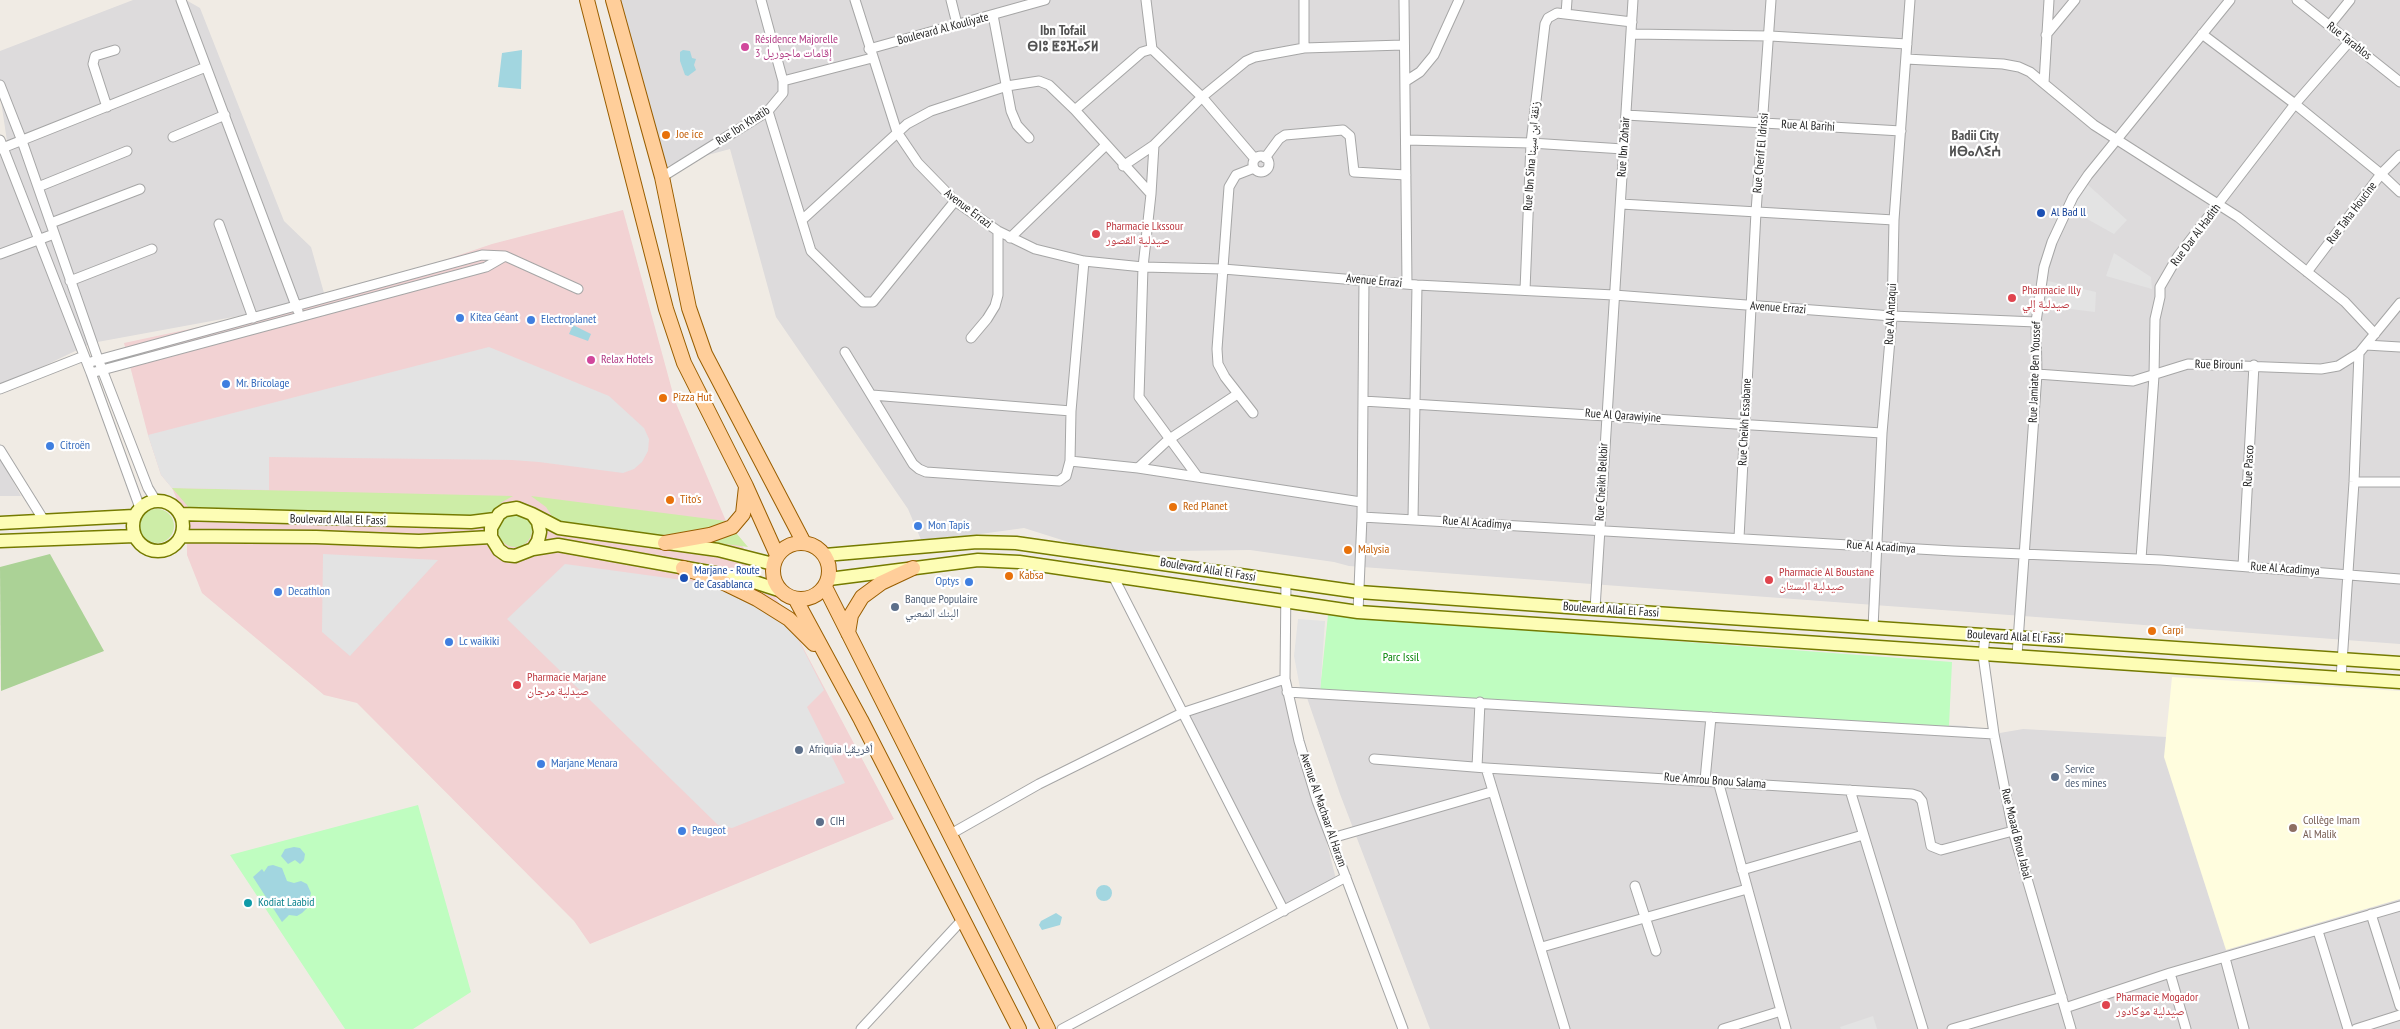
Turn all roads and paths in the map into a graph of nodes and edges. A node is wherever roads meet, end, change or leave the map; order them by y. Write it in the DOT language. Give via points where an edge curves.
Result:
graph roads {
  1 [pos="181,0"];
  2 [pos="587,0"];
  3 [pos="613,0"];
  4 [pos="761,0"];
  5 [pos="855,0"];
  6 [pos="951,0"];
  7 [pos="1045,0"];
  8 [pos="1146,0"];
  9 [pos="1304,0"];
  10 [pos="1404,0"];
  11 [pos="1460,0"];
  12 [pos="1567,0"];
  13 [pos="1633,0"];
  14 [pos="1771,0"];
  15 [pos="1910,0"];
  16 [pos="2049,0"];
  17 [pos="2075,0"];
  18 [pos="2230,0"];
  19 [pos="2297,0"];
  20 [pos="2350,0"];
  21 [pos="1566,14"];
  22 [pos="993,15"];
  23 [pos="1632,22"];
  24 [pos="957,24"];
  25 [pos="2329,26"];
  26 [pos="1631,34"];
  27 [pos="2202,34"];
  28 [pos="1770,36"];
  29 [pos="2046,36"];
  30 [pos="2349,42"];
  31 [pos="1907,44"];
  32 [pos="1403,45"];
  33 [pos="1304,48"];
  34 [pos="1152,49"];
  35 [pos="115,50"];
  36 [pos="870,53"];
  37 [pos="1906,59"];
  38 [pos="206,67"];
  39 [pos="784,81"];
  40 [pos="1406,81"];
  41 [pos="2400,82"];
  42 [pos="2044,83"];
  43 [pos="0,84"];
  44 [pos="1007,86"];
  45 [pos="1202,97"];
  46 [pos="2295,104"];
  47 [pos="107,107"];
  48 [pos="1075,110"];
  49 [pos="768,111"];
  50 [pos="225,115"];
  51 [pos="1626,115"];
  52 [pos="1764,124"];
  53 [pos="897,132"];
  54 [pos="1901,132"];
  55 [pos="173,137"];
  56 [pos="1029,138"];
  57 [pos="1406,140"];
  58 [pos="2116,140"];
  59 [pos="22,141"];
  60 [pos="1531,143"];
  61 [pos="1,145"];
  62 [pos="1154,145"];
  63 [pos="1105,146"];
  64 [pos="1623,149"];
  65 [pos="127,151"];
  66 [pos="2400,155"];
  67 [pos="1265,158"];
  68 [pos="1254,163"];
  69 [pos="1123,166"];
  70 [pos="2381,174"];
  71 [pos="1406,175"];
  72 [pos="662,177"];
  73 [pos="38,187"];
  74 [pos="140,189"];
  75 [pos="2400,192"];
  76 [pos="1151,194"];
  77 [pos="955,201"];
  78 [pos="1621,204"];
  79 [pos="2218,206"];
  80 [pos="1756,212"];
  81 [pos="802,220"];
  82 [pos="1894,220"];
  83 [pos="51,223"];
  84 [pos="219,224"];
  85 [pos="998,231"];
  86 [pos="54,234"];
  87 [pos="39,238"];
  88 [pos="1010,238"];
  89 [pos="152,249"];
  90 [pos="0,254"];
  91 [pos="505,256"];
  92 [pos="1084,261"];
  93 [pos="1143,267"];
  94 [pos="1224,268"];
  95 [pos="2307,272"];
  96 [pos="1364,280"];
  97 [pos="70,281"];
  98 [pos="1412,284"];
  99 [pos="578,289"];
  100 [pos="1525,290"];
  101 [pos="1614,295"];
  102 [pos="2400,303"];
  103 [pos="1751,306"];
  104 [pos="296,307"];
  105 [pos="1892,316"];
  106 [pos="300,317"];
  107 [pos="253,318"];
  108 [pos="2036,322"];
  109 [pos="2375,334"];
  110 [pos="971,338"];
  111 [pos="2366,346"];
  112 [pos="2400,347"];
  113 [pos="846,352"];
  114 [pos="2359,353"];
  115 [pos="85,359"];
  116 [pos="98,359"];
  117 [pos="2254,365"];
  118 [pos="102,370"];
  119 [pos="91,373"];
  120 [pos="2037,374"];
  121 [pos="2154,376"];
  122 [pos="0,389"];
  123 [pos="872,395"];
  124 [pos="1236,395"];
  125 [pos="1363,401"];
  126 [pos="1414,404"];
  127 [pos="1071,411"];
  128 [pos="1252,413"];
  129 [pos="1606,416"];
  130 [pos="1745,424"];
  131 [pos="1882,433"];
  132 [pos="1168,440"];
  133 [pos="0,450"];
  134 [pos="1070,462"];
  135 [pos="1138,468"];
  136 [pos="1196,476"];
  137 [pos="2354,482"];
  138 [pos="2400,482"];
  139 [pos="746,486"];
  140 [pos="156,501"];
  141 [pos="1361,502"];
  142 [pos="137,512"];
  143 [pos="181,514"];
  144 [pos="532,514"];
  145 [pos="1362,517"];
  146 [pos="43,519"];
  147 [pos="495,519"];
  148 [pos="1413,519"];
  149 [pos="0,522"];
  150 [pos="1600,531"];
  151 [pos="135,536"];
  152 [pos="182,536"];
  153 [pos="491,537"];
  154 [pos="1739,538"];
  155 [pos="0,541"];
  156 [pos="804,542"];
  157 [pos="665,543"];
  158 [pos="1878,547"];
  159 [pos="533,549"];
  160 [pos="2024,554"];
  161 [pos="825,555"];
  162 [pos="2141,559"];
  163 [pos="775,560"];
  164 [pos="2243,566"];
  165 [pos="683,568"];
  166 [pos="913,568"];
  167 [pos="2348,574"];
  168 [pos="1113,576"];
  169 [pos="2400,579"];
  170 [pos="1286,582"];
  171 [pos="827,583"];
  172 [pos="779,590"];
  173 [pos="1359,592"];
  174 [pos="796,600"];
  175 [pos="1285,602"];
  176 [pos="1595,610"];
  177 [pos="1358,612"];
  178 [pos="1873,628"];
  179 [pos="848,634"];
  180 [pos="1984,636"];
  181 [pos="2018,636"];
  182 [pos="1983,654"];
  183 [pos="2017,655"];
  184 [pos="828,658"];
  185 [pos="2342,659"];
  186 [pos="2400,663"];
  187 [pos="2341,678"];
  188 [pos="1285,679"];
  189 [pos="2400,682"];
  190 [pos="1287,692"];
  191 [pos="1480,702"];
  192 [pos="1182,713"];
  193 [pos="1711,717"];
  194 [pos="1994,734"];
  195 [pos="1374,759"];
  196 [pos="1481,768"];
  197 [pos="1705,780"];
  198 [pos="1718,781"];
  199 [pos="1850,790"];
  200 [pos="1491,792"];
  201 [pos="2013,831"];
  202 [pos="949,834"];
  203 [pos="1863,835"];
  204 [pos="1332,838"];
  205 [pos="1742,870"];
  206 [pos="1346,877"];
  207 [pos="1635,886"];
  208 [pos="1747,889"];
  209 [pos="2400,906"];
  210 [pos="1284,912"];
  211 [pos="2371,914"];
  212 [pos="1644,917"];
  213 [pos="963,919"];
  214 [pos="2318,931"];
  215 [pos="1542,946"];
  216 [pos="1656,951"];
  217 [pos="2225,958"];
  218 [pos="2170,973"];
  219 [pos="2062,997"];
  220 [pos="2400,1006"];
  221 [pos="2065,1008"];
  222 [pos="1781,1011"];
  223 [pos="2400,1015"];
  224 [pos="861,1029"];
  225 [pos="1019,1029"];
  226 [pos="1048,1029"];
  227 [pos="1062,1029"];
  228 [pos="1403,1029"];
  229 [pos="1565,1029"];
  230 [pos="1723,1029"];
  231 [pos="1786,1029"];
  232 [pos="1923,1029"];
  233 [pos="1952,1029"];
  234 [pos="2071,1029"];
  235 [pos="2186,1029"];
  236 [pos="2244,1029"];
  237 [pos="2348,1029"];
  238 [pos="2356,1029"];
  1 -- 38 [label="street"];
  2 -- 139 [label="main road" via="666,309 684,363"];
  3 -- 72 [label="main road"];
  4 -- 39 [label="street"];
  5 -- 36 [label="street, Avenue Errazi"];
  6 -- 24 [label="street"];
  7 -- 22 [label="street, Boulevard Al Kouliyate"];
  8 -- 34 [label="street"];
  9 -- 33 [label="street"];
  10 -- 32 [label="street"];
  11 -- 40 [label="street" via="1434,55 1420,72"];
  12 -- 21 [label="street"];
  13 -- 23 [label="street, Rue Ibn Zohair"];
  14 -- 28 [label="street, Rue Cherif El Idrissi"];
  15 -- 31 [label="street, Rue Al Antaqui"];
  16 -- 29 [label="street"];
  17 -- 29 [label="street"];
  18 -- 27 [label="street, Rue Jamiate Ben Youssef"];
  19 -- 25 [label="street, Rue Tarablos"];
  20 -- 25 [label="street"];
  21 -- 23 [label="street"];
  21 -- 60 [label="street, Rue Ibn Sina زنقة ابن سينا" via="1552,14 1545,24"];
  22 -- 24 [label="street, Boulevard Al Kouliyate"];
  22 -- 44 [label="street"];
  23 -- 26 [label="street, Rue Ibn Zohair"];
  24 -- 36 [label="street, Boulevard Al Kouliyate"];
  25 -- 30 [label="street, Rue Tarablos"];
  26 -- 28 [label="street"];
  26 -- 51 [label="street, Rue Ibn Zohair"];
  27 -- 46 [label="street"];
  27 -- 58 [label="street, Rue Jamiate Ben Youssef"];
  28 -- 31 [label="street"];
  28 -- 52 [label="street, Rue Cherif El Idrissi"];
  29 -- 42 [label="street"];
  30 -- 41 [label="street, Rue Tarablos"];
  30 -- 46 [label="street, Rue Dar Al Hadith"];
  31 -- 37 [label="street, Rue Al Antaqui"];
  32 -- 33 [label="street"];
  32 -- 40 [label="street"];
  33 -- 45 [label="street" via="1268,53 1246,61"];
  34 -- 45 [label="street"];
  34 -- 48 [label="street" via="1136,56"];
  35 -- 47 [label="street" via="95,56 93,64"];
  36 -- 39 [label="street"];
  36 -- 53 [label="street, Avenue Errazi"];
  37 -- 42 [label="street" via="2011,65 2030,72"];
  37 -- 54 [label="street, Rue Al Antaqui"];
  38 -- 47 [label="street"];
  38 -- 50 [label="street"];
  39 -- 49 [label="street, Rue Ibn Khatib" via="783,93"];
  40 -- 57 [label="street"];
  42 -- 58 [label="street"];
  43 -- 59 [label="street"];
  44 -- 48 [label="street" via="1044,82"];
  44 -- 53 [label="street" via="930,111"];
  44 -- 56 [label="street" via="1014,119"];
  45 -- 62 [label="street"];
  45 -- 68 [label="street"];
  46 -- 70 [label="street"];
  46 -- 79 [label="street, Rue Dar Al Hadith"];
  47 -- 59 [label="street"];
  48 -- 63 [label="street"];
  49 -- 72 [label="street, Rue Ibn Khatib"];
  49 -- 81 [label="street"];
  50 -- 55 [label="street"];
  50 -- 104 [label="street"];
  51 -- 52 [label="street, Rue Al Barihi"];
  51 -- 64 [label="street, Rue Ibn Zohair"];
  52 -- 54 [label="street, Rue Al Barihi"];
  52 -- 80 [label="street, Rue Cherif El Idrissi"];
  53 -- 77 [label="street, Avenue Errazi" via="918,163"];
  53 -- 81 [label="street"];
  54 -- 82 [label="street, Rue Al Antaqui"];
  57 -- 60 [label="street"];
  57 -- 71 [label="street"];
  58 -- 79 [label="street"];
  58 -- 108 [label="street, Rue Jamiate Ben Youssef" via="2073,197 2052,242 2044,267"];
  59 -- 61 [label="street"];
  59 -- 73 [label="street"];
  60 -- 64 [label="street"];
  60 -- 100 [label="street, Rue Ibn Sina زنقة ابن سينا"];
  61 -- 87 [label="street"];
  62 -- 69 [label="street"];
  62 -- 76 [label="street"];
  63 -- 69 [label="street"];
  63 -- 88 [label="street"];
  64 -- 78 [label="street, Rue Ibn Zohair"];
  65 -- 73 [label="street"];
  66 -- 70 [label="street, Rue Taha Houcine"];
  67 -- 68 [label="street" via="1260,156"];
  67 -- 68 [label="street" via="1267,169 1260,172"];
  67 -- 71 [label="street" via="1285,135 1342,130 1350,136 1354,172"];
  68 -- 94 [label="street" via="1236,175 1228,187"];
  69 -- 76 [label="street"];
  70 -- 75 [label="street"];
  70 -- 95 [label="street, Rue Taha Houcine"];
  71 -- 98 [label="street"];
  72 -- 156 [label="main road" via="689,308 705,354"];
  73 -- 83 [label="street"];
  74 -- 83 [label="street"];
  76 -- 93 [label="street"];
  77 -- 81 [label="street" via="873,302 868,303 815,258"];
  77 -- 85 [label="street, Avenue Errazi"];
  78 -- 80 [label="street"];
  78 -- 101 [label="street, Rue Ibn Zohair"];
  79 -- 95 [label="street" via="2238,217"];
  79 -- 121 [label="street, Rue Dar Al Hadith" via="2178,256 2160,287 2155,319"];
  80 -- 82 [label="street"];
  80 -- 103 [label="street, Rue Cherif El Idrissi"];
  82 -- 105 [label="street, Rue Al Antaqui"];
  83 -- 86 [label="street"];
  84 -- 107 [label="street"];
  85 -- 88 [label="street, Avenue Errazi"];
  85 -- 110 [label="street" via="998,295 987,319"];
  86 -- 87 [label="street"];
  86 -- 97 [label="street"];
  87 -- 90 [label="street"];
  87 -- 115 [label="street"];
  88 -- 92 [label="street, Avenue Errazi"];
  89 -- 97 [label="street"];
  91 -- 99 [label="street"];
  91 -- 104 [label="street" via="482,255"];
  91 -- 106 [label="street" via="486,267"];
  92 -- 93 [label="street, Avenue Errazi"];
  92 -- 127 [label="street"];
  93 -- 94 [label="street, Avenue Errazi"];
  93 -- 132 [label="street" via="1139,397"];
  94 -- 96 [label="street, Avenue Errazi"];
  94 -- 124 [label="street" via="1216,349 1218,364"];
  95 -- 109 [label="street" via="2356,312"];
  96 -- 98 [label="street, Avenue Errazi"];
  96 -- 125 [label="street"];
  97 -- 116 [label="street"];
  98 -- 100 [label="street, Avenue Errazi"];
  98 -- 126 [label="street"];
  100 -- 101 [label="street, Avenue Errazi"];
  101 -- 103 [label="street, Avenue Errazi"];
  101 -- 129 [label="street, Rue Cheikh Belkbir"];
  102 -- 109 [label="street, Rue Birouni"];
  103 -- 105 [label="street, Avenue Errazi"];
  103 -- 130 [label="street, Rue Cheikh Essabane"];
  104 -- 106 [label="street"];
  104 -- 107 [label="street"];
  105 -- 108 [label="street, Avenue Errazi"];
  105 -- 131 [label="street, Rue Al Antaqui"];
  106 -- 118 [label="street"];
  107 -- 116 [label="street"];
  108 -- 120 [label="street, Rue Jamiate Ben Youssef"];
  109 -- 111 [label="street, Rue Birouni"];
  111 -- 112 [label="street"];
  111 -- 114 [label="street, Rue Birouni"];
  113 -- 123 [label="street"];
  114 -- 117 [label="street, Rue Birouni" via="2338,366 2321,369"];
  114 -- 137 [label="street"];
  115 -- 116 [label="street"];
  115 -- 119 [label="street"];
  115 -- 122 [label="street"];
  116 -- 118 [label="street"];
  117 -- 121 [label="street, Rue Birouni" via="2188,364"];
  117 -- 164 [label="street, Rue Pasco"];
  118 -- 119 [label="street"];
  118 -- 140 [label="street"];
  119 -- 142 [label="street"];
  120 -- 121 [label="street, Rue Birouni" via="2133,381"];
  120 -- 160 [label="street, Rue Jamiate Ben Youssef"];
  121 -- 162 [label="street, Rue Dar Al Hadith"];
  123 -- 127 [label="street"];
  123 -- 134 [label="street" via="913,464 926,472 1060,480 1066,476"];
  124 -- 128 [label="street"];
  124 -- 132 [label="street"];
  125 -- 126 [label="street, Rue Al Qarawiyine"];
  125 -- 141 [label="street"];
  126 -- 129 [label="street, Rue Al Qarawiyine"];
  126 -- 148 [label="street"];
  127 -- 134 [label="street"];
  129 -- 130 [label="street, Rue Al Qarawiyine"];
  129 -- 150 [label="street, Rue Cheikh Belkbir"];
  130 -- 131 [label="street, Rue Al Qarawiyine"];
  130 -- 154 [label="street, Rue Cheikh Essabane"];
  131 -- 158 [label="street, Rue Al Antaqui"];
  132 -- 135 [label="street"];
  132 -- 136 [label="street"];
  133 -- 146 [label="street"];
  134 -- 135 [label="street"];
  135 -- 136 [label="street"];
  136 -- 141 [label="street"];
  137 -- 138 [label="street"];
  137 -- 167 [label="street"];
  139 -- 157 [label="main road" via="743,514 732,527 710,535"];
  139 -- 163 [label="main road"];
  140 -- 142 [label="main road"];
  140 -- 143 [label="main road" via="170,504"];
  141 -- 145 [label="street"];
  142 -- 146 [label="main road"];
  142 -- 151 [label="main road"];
  143 -- 147 [label="main road, Boulevard Allal El Fassi" via="471,522"];
  143 -- 152 [label="main road"];
  144 -- 147 [label="main road" via="522,508 513,508"];
  144 -- 157 [label="main road" via="559,528"];
  144 -- 159 [label="main road" via="540,532"];
  145 -- 148 [label="street, Rue Al Acadimya"];
  145 -- 173 [label="street"];
  146 -- 149 [label="main road"];
  147 -- 153 [label="main road"];
  148 -- 150 [label="street, Rue Al Acadimya"];
  150 -- 154 [label="street, Rue Al Acadimya"];
  150 -- 176 [label="street, Rue Cheikh Belkbir"];
  151 -- 152 [label="main road" via="144,548 158,552 171,548"];
  151 -- 155 [label="main road"];
  152 -- 153 [label="main road, Boulevard Allal El Fassi" via="419,541"];
  153 -- 159 [label="main road" via="506,555 514,556"];
  154 -- 158 [label="street, Rue Al Acadimya"];
  156 -- 161 [label="main road" via="812,544"];
  156 -- 163 [label="main road" via="789,545"];
  157 -- 163 [label="main road"];
  158 -- 160 [label="street, Rue Al Acadimya"];
  158 -- 178 [label="street, Rue Al Antaqui"];
  159 -- 165 [label="main road" via="558,545"];
  160 -- 162 [label="street, Rue Al Acadimya"];
  160 -- 181 [label="street, Rue Jamiate Ben Youssef"];
  161 -- 170 [label="main road, Boulevard Allal El Fassi" via="977,542 1016,542"];
  161 -- 171 [label="main road" via="830,571"];
  162 -- 164 [label="street, Rue Al Acadimya"];
  163 -- 172 [label="main road" via="774,582"];
  164 -- 167 [label="street, Rue Al Acadimya"];
  165 -- 172 [label="main road" via="742,578"];
  165 -- 184 [label="main road" via="722,581 757,599 789,619"];
  166 -- 168 [label="main road, Boulevard Allal El Fassi" via="978,560 1019,562"];
  166 -- 171 [label="main road, Boulevard Allal El Fassi"];
  166 -- 179 [label="main road" via="862,597 851,615"];
  167 -- 169 [label="street, Rue Al Acadimya"];
  167 -- 185 [label="street"];
  168 -- 175 [label="main road, Boulevard Allal El Fassi"];
  168 -- 192 [label="street"];
  170 -- 173 [label="main road, Boulevard Allal El Fassi"];
  170 -- 175 [label="street, Avenue Al Machaar Al Haram"];
  171 -- 174 [label="main road" via="811,598"];
  171 -- 179 [label="main road"];
  172 -- 174 [label="main road"];
  173 -- 176 [label="main road, Boulevard Allal El Fassi"];
  173 -- 177 [label="street"];
  174 -- 184 [label="main road"];
  175 -- 177 [label="main road, Boulevard Allal El Fassi"];
  175 -- 188 [label="street, Avenue Al Machaar Al Haram"];
  176 -- 178 [label="main road, Boulevard Allal El Fassi"];
  177 -- 182 [label="main road, Boulevard Allal El Fassi"];
  178 -- 180 [label="main road, Boulevard Allal El Fassi"];
  179 -- 202 [label="main road"];
  180 -- 181 [label="main road, Boulevard Allal El Fassi"];
  180 -- 182 [label="street, Rue Moaad Bnou Jabal"];
  181 -- 183 [label="street, Rue Jamiate Ben Youssef"];
  181 -- 185 [label="main road, Boulevard Allal El Fassi"];
  182 -- 183 [label="main road, Boulevard Allal El Fassi"];
  182 -- 194 [label="street, Rue Moaad Bnou Jabal"];
  183 -- 187 [label="main road, Boulevard Allal El Fassi"];
  184 -- 213 [label="main road"];
  185 -- 186 [label="main road, Boulevard Allal El Fassi"];
  185 -- 187 [label="street"];
  187 -- 189 [label="main road, Boulevard Allal El Fassi"];
  188 -- 190 [label="street, Avenue Al Machaar Al Haram"];
  188 -- 192 [label="street"];
  190 -- 191 [label="street"];
  190 -- 204 [label="street, Avenue Al Machaar Al Haram" via="1299,741"];
  191 -- 193 [label="street"];
  191 -- 196 [label="street"];
  192 -- 202 [label="street" via="1039,784"];
  192 -- 210 [label="street"];
  193 -- 194 [label="street"];
  193 -- 197 [label="street"];
  194 -- 201 [label="street, Rue Moaad Bnou Jabal"];
  195 -- 196 [label="street, Rue Amrou Bnou Salama"];
  196 -- 197 [label="street, Rue Amrou Bnou Salama"];
  196 -- 200 [label="street"];
  197 -- 198 [label="street, Rue Amrou Bnou Salama"];
  198 -- 199 [label="street, Rue Amrou Bnou Salama"];
  198 -- 205 [label="street"];
  199 -- 201 [label="street, Rue Amrou Bnou Salama" via="1918,796 1922,801 1931,846 1935,848 1949,849"];
  199 -- 203 [label="street"];
  200 -- 204 [label="street"];
  200 -- 215 [label="street"];
  201 -- 219 [label="street, Rue Moaad Bnou Jabal"];
  202 -- 226 [label="main road"];
  203 -- 205 [label="street"];
  203 -- 232 [label="street"];
  204 -- 206 [label="street, Avenue Al Machaar Al Haram"];
  205 -- 208 [label="street"];
  206 -- 210 [label="street"];
  206 -- 228 [label="street, Avenue Al Machaar Al Haram"];
  207 -- 212 [label="street"];
  208 -- 212 [label="street"];
  208 -- 222 [label="street"];
  209 -- 211 [label="street"];
  210 -- 227 [label="street"];
  211 -- 214 [label="street"];
  211 -- 220 [label="street"];
  212 -- 215 [label="street"];
  212 -- 216 [label="street"];
  213 -- 224 [label="street"];
  213 -- 225 [label="main road"];
  214 -- 217 [label="street"];
  214 -- 237 [label="street"];
  215 -- 229 [label="street"];
  217 -- 218 [label="street"];
  217 -- 236 [label="street"];
  218 -- 221 [label="street"];
  218 -- 235 [label="street"];
  219 -- 221 [label="street, Rue Moaad Bnou Jabal"];
  219 -- 233 [label="street"];
  221 -- 234 [label="street, Rue Moaad Bnou Jabal"];
  222 -- 230 [label="street"];
  222 -- 231 [label="street"];
  223 -- 238 [label="street"];
}
